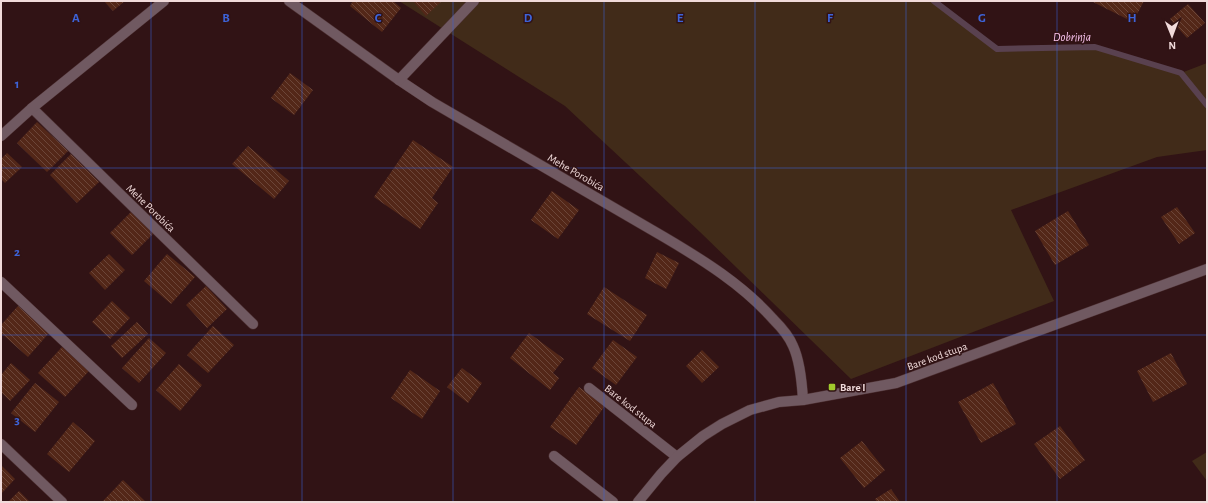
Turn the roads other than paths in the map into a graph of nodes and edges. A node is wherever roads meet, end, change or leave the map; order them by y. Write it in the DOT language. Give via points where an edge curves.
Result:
graph roads {
  1 [pos="164,1"];
  2 [pos="289,1"];
  3 [pos="474,1"];
  4 [pos="398,80"];
  5 [pos="32,108"];
  6 [pos="2,135"];
  7 [pos="1207,269"];
  8 [pos="1,282"];
  9 [pos="253,324"];
  10 [pos="589,388"];
  11 [pos="803,400"];
  12 [pos="132,405"];
  13 [pos="1,444"];
  14 [pos="554,456"];
  15 [pos="677,457"];
  16 [pos="62,502"];
  17 [pos="613,502"];
  18 [pos="638,502"];
  1 -- 5 [label="street"];
  2 -- 4 [label="street, Mehe Porobića"];
  3 -- 4 [label="street"];
  4 -- 11 [label="street, Mehe Porobića" via="670,240 726,277 782,328 793,346 801,375"];
  5 -- 6 [label="street"];
  5 -- 9 [label="street, Mehe Porobića"];
  7 -- 11 [label="street, Bare kod stupa" via="896,383"];
  8 -- 12 [label="street"];
  10 -- 15 [label="street, Bare kod stupa"];
  11 -- 15 [label="street, Bare kod stupa" via="779,402 750,410 703,436"];
  13 -- 16 [label="street"];
  14 -- 17 [label="street"];
  15 -- 18 [label="street, Bare kod stupa"];
}
